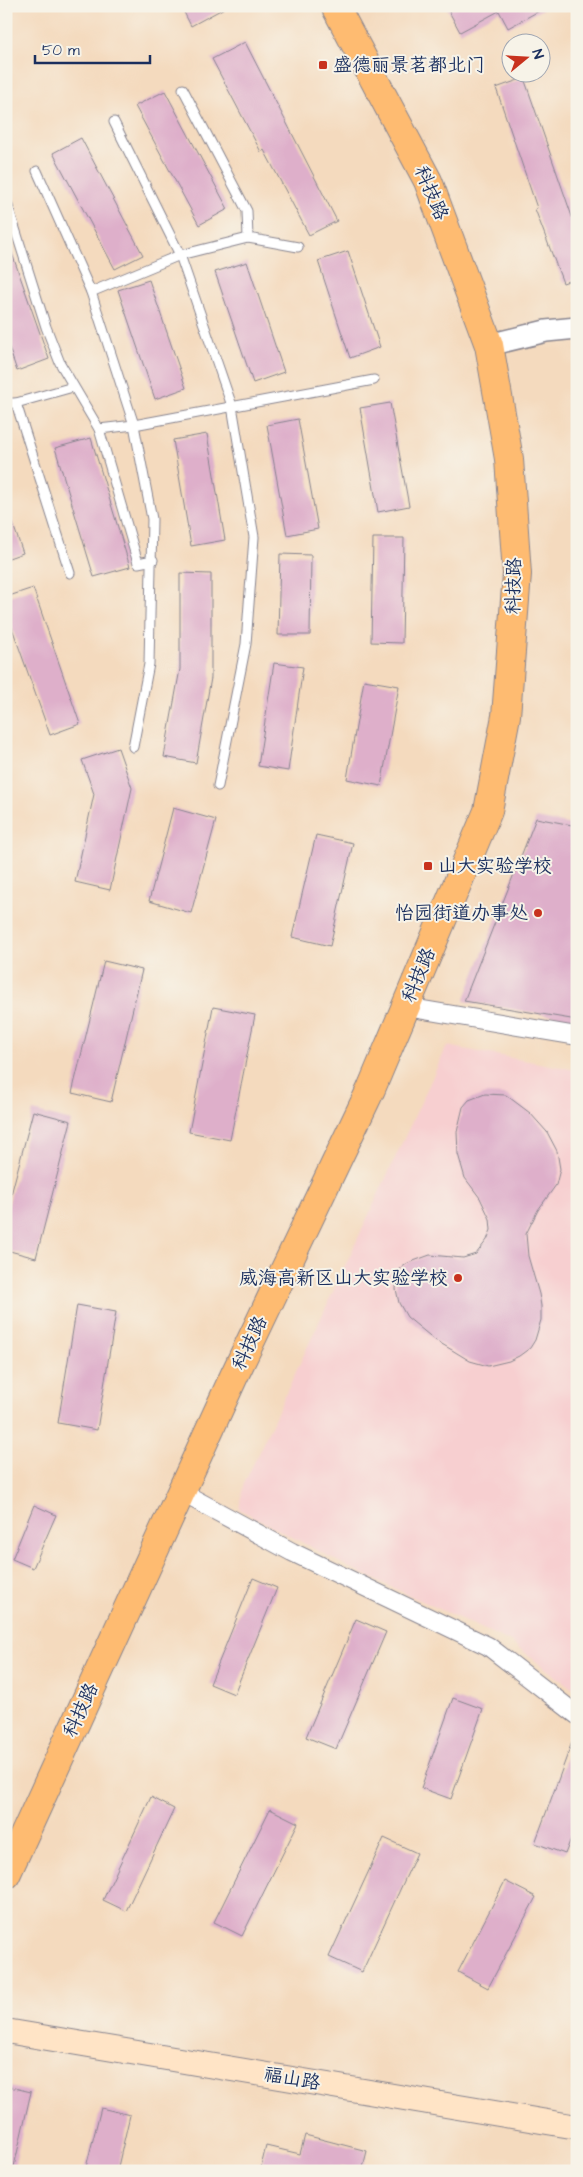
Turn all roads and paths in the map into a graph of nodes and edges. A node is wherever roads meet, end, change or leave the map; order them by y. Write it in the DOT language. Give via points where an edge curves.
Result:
graph roads {
  1 [pos="335,6"];
  2 [pos="184,89"];
  3 [pos="114,122"];
  4 [pos="37,171"];
  5 [pos="6,200"];
  6 [pos="248,238"];
  7 [pos="298,247"];
  8 [pos="180,255"];
  9 [pos="91,292"];
  10 [pos="577,328"];
  11 [pos="488,346"];
  12 [pos="374,380"];
  13 [pos="73,387"];
  14 [pos="11,403"];
  15 [pos="232,406"];
  16 [pos="134,425"];
  17 [pos="99,429"];
  18 [pos="153,560"];
  19 [pos="70,574"];
  20 [pos="133,747"];
  21 [pos="218,786"];
  22 [pos="406,1006"];
  23 [pos="577,1036"];
  24 [pos="181,1492"];
  25 [pos="577,1715"];
  26 [pos="6,1875"];
  27 [pos="6,2031"];
  28 [pos="577,2128"];
  1 -- 11 [label="main road, 科技路" via="428,181"];
  2 -- 6 [label="lane" via="247,211"];
  3 -- 8 [label="lane"];
  4 -- 9 [label="lane"];
  5 -- 13 [label="lane" via="46,327"];
  6 -- 7 [label="lane"];
  6 -- 8 [label="lane"];
  8 -- 9 [label="lane"];
  8 -- 15 [label="lane"];
  9 -- 16 [label="lane"];
  10 -- 11 [label="street" via="546,331"];
  11 -- 22 [label="main road, 科技路" via="509,459 517,574 506,716 488,811"];
  12 -- 15 [label="lane"];
  13 -- 14 [label="lane"];
  13 -- 17 [label="lane"];
  14 -- 19 [label="lane"];
  15 -- 16 [label="lane"];
  15 -- 21 [label="lane" via="254,537 246,644"];
  16 -- 17 [label="lane"];
  16 -- 18 [label="lane" via="152,519"];
  17 -- 18 [label="lane" via="138,563"];
  18 -- 20 [label="lane" via="149,664"];
  22 -- 23 [label="street"];
  22 -- 24 [label="main road, 科技路" via="371,1089"];
  24 -- 25 [label="street" via="292,1552 488,1646"];
  24 -- 26 [label="main road, 科技路"];
  27 -- 28 [label="main road, 福山路"];
}
